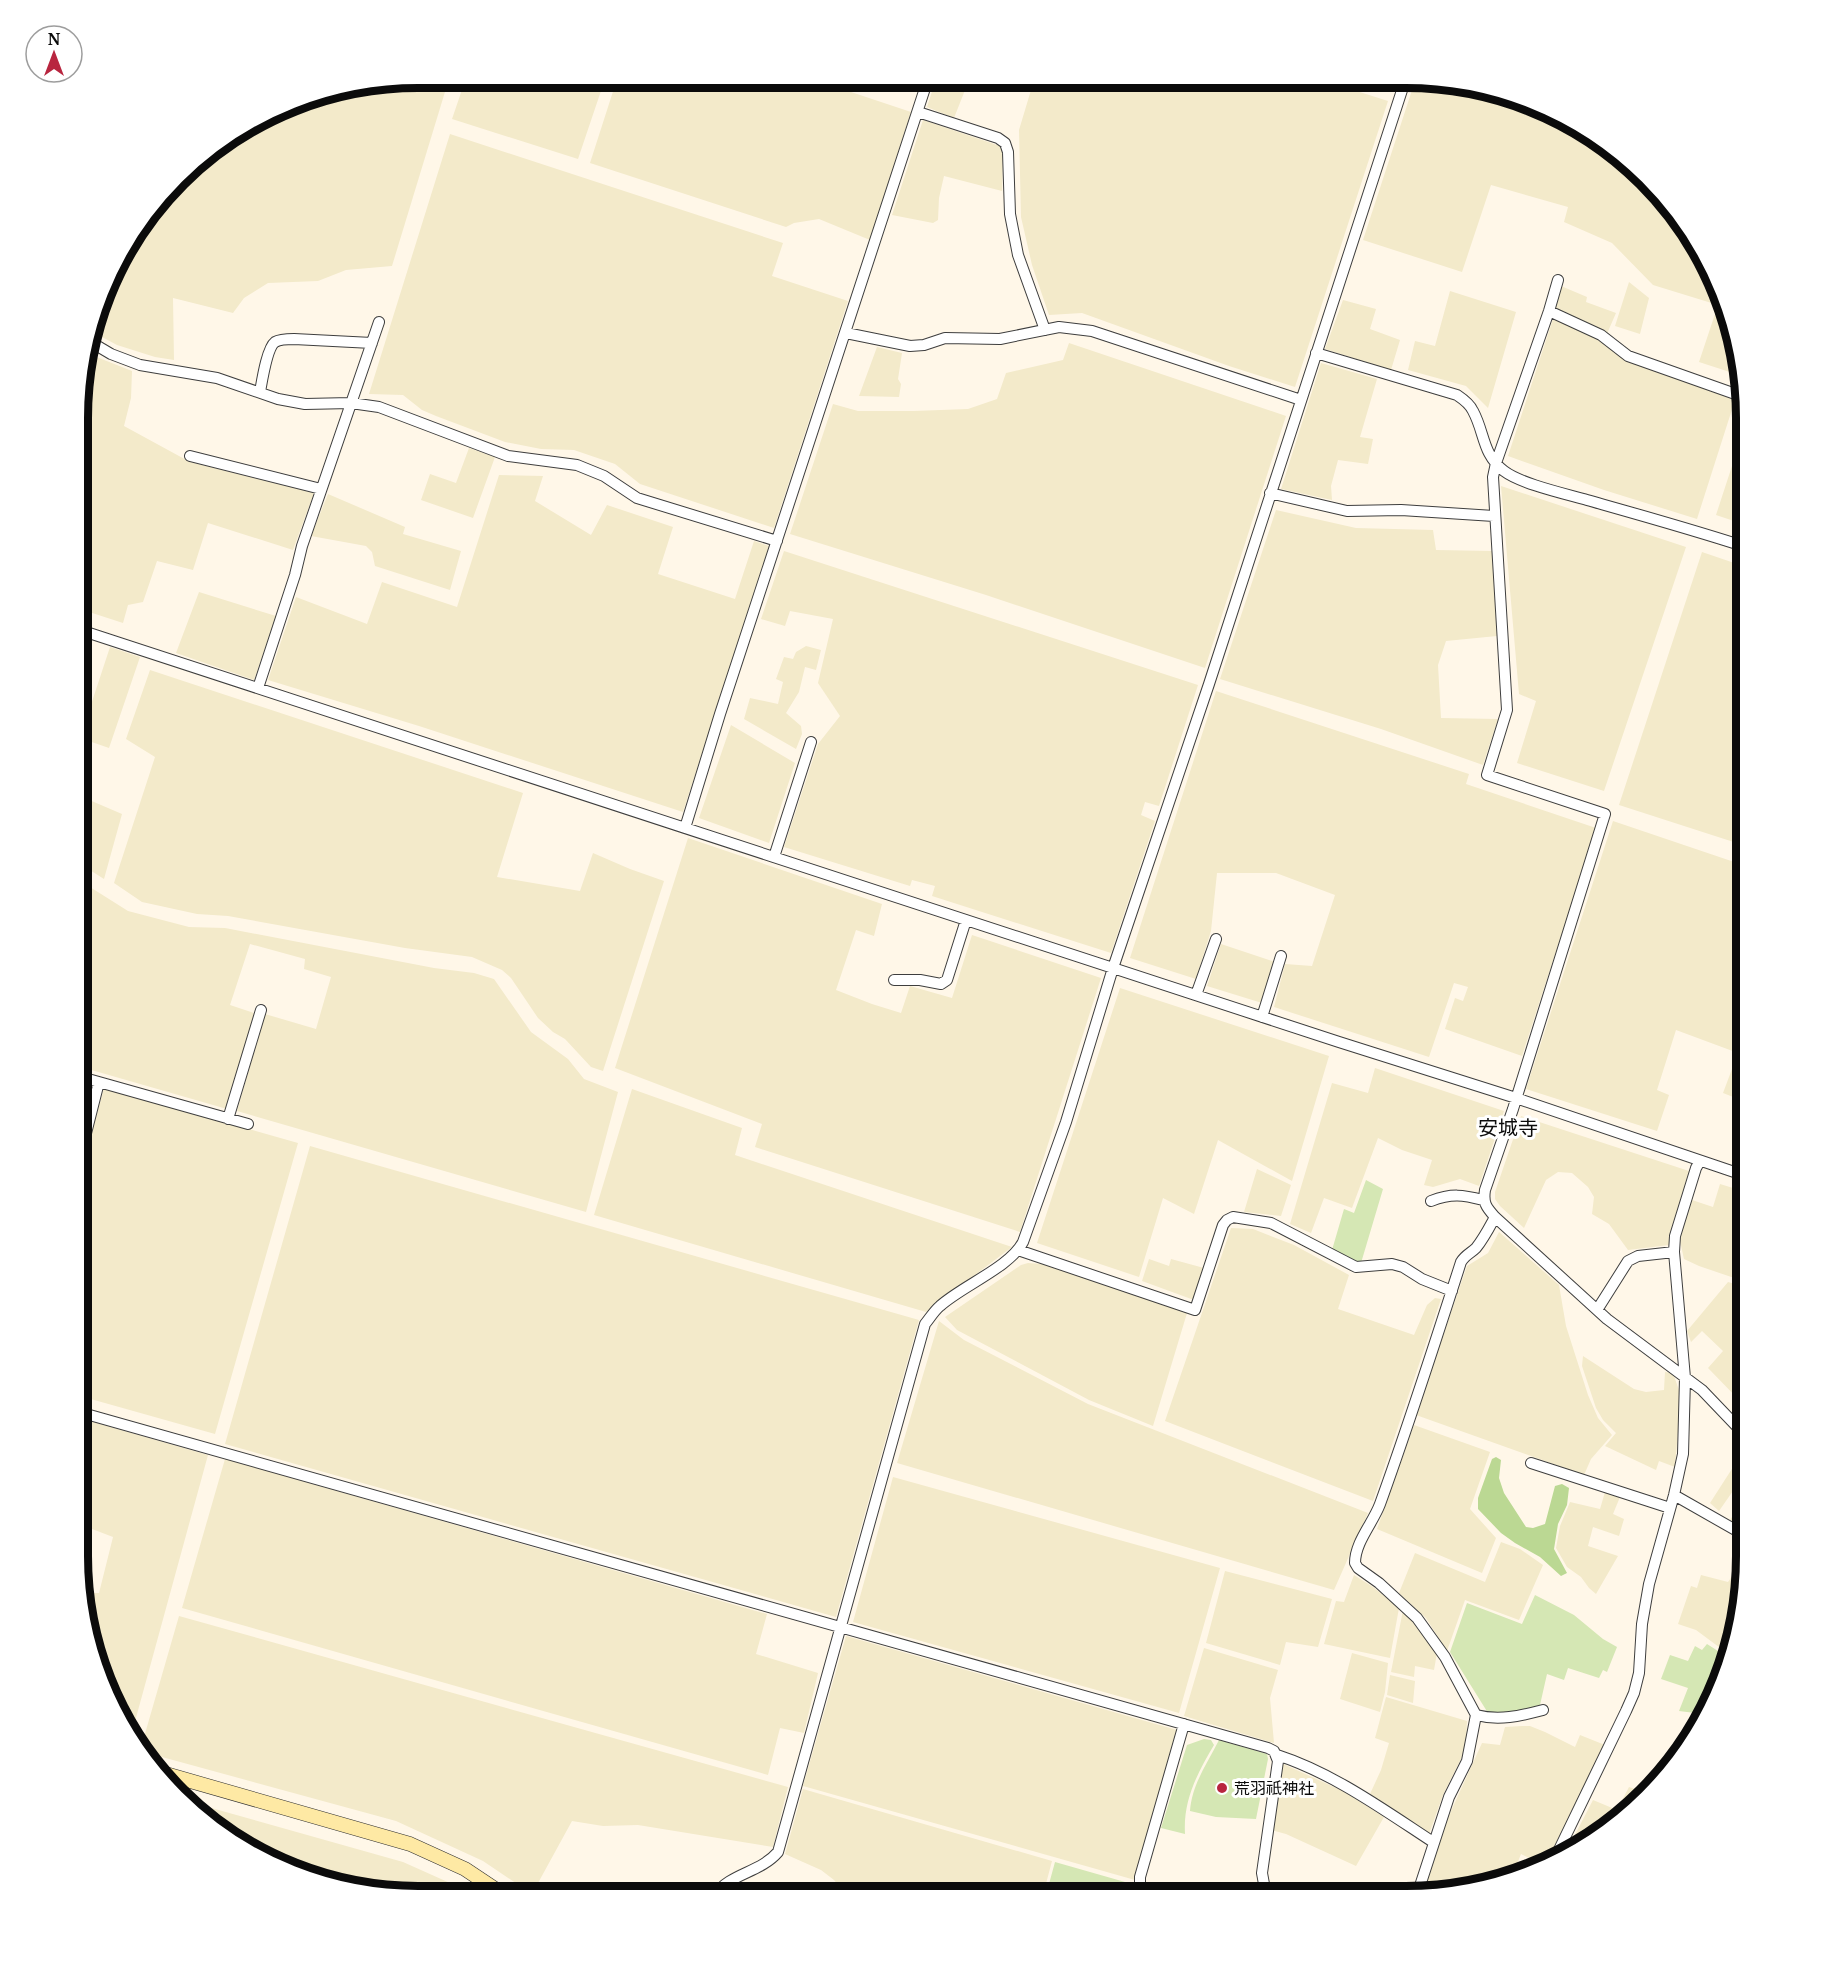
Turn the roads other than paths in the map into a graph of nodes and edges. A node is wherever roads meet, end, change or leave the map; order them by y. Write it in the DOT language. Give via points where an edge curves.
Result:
graph roads {
  1 [pos="925,88"];
  2 [pos="1403,88"];
  3 [pos="918,112"];
  4 [pos="1558,280"];
  5 [pos="1549,311"];
  6 [pos="379,322"];
  7 [pos="1045,330"];
  8 [pos="846,333"];
  9 [pos="372,343"];
  10 [pos="97,346"];
  11 [pos="1316,353"];
  12 [pos="260,392"];
  13 [pos="1736,394"];
  14 [pos="1301,400"];
  15 [pos="351,402"];
  16 [pos="190,456"];
  17 [pos="1496,463"];
  18 [pos="321,489"];
  19 [pos="1270,493"];
  20 [pos="1494,516"];
  21 [pos="777,542"];
  22 [pos="1736,544"];
  23 [pos="88,633"];
  24 [pos="258,688"];
  25 [pos="811,742"];
  26 [pos="685,828"];
  27 [pos="774,857"];
  28 [pos="966,920"];
  29 [pos="1216,939"];
  30 [pos="1281,956"];
  31 [pos="1113,968"];
  32 [pos="894,980"];
  33 [pos="1196,995"];
  34 [pos="261,1010"];
  35 [pos="1262,1017"];
  36 [pos="88,1079"];
  37 [pos="99,1082"];
  38 [pos="1516,1098"];
  39 [pos="228,1119"];
  40 [pos="248,1124"];
  41 [pos="88,1125"];
  42 [pos="1700,1161"];
  43 [pos="1736,1173"];
  44 [pos="1483,1200"];
  45 [pos="1431,1201"];
  46 [pos="1495,1217"];
  47 [pos="1018,1250"];
  48 [pos="1674,1252"];
  49 [pos="1452,1291"];
  50 [pos="1597,1310"];
  51 [pos="1685,1378"];
  52 [pos="88,1414"];
  53 [pos="1736,1426"];
  54 [pos="1531,1463"];
  55 [pos="1674,1495"];
  56 [pos="1670,1508"];
  57 [pos="1736,1530"];
  58 [pos="839,1627"];
  59 [pos="1543,1710"];
  60 [pos="1476,1715"];
  61 [pos="1184,1724"];
  62 [pos="1277,1755"];
  63 [pos="173,1776"];
  64 [pos="1433,1842"];
  65 [pos="1560,1848"];
  66 [pos="1420,1885"];
  67 [pos="490,1886"];
  68 [pos="724,1886"];
  69 [pos="1140,1886"];
  70 [pos="1264,1886"];
  1 -- 3 [label="street"];
  2 -- 11 [label="street"];
  3 -- 7 [label="street" via="1005,143 1018,255"];
  3 -- 8 [label="street"];
  4 -- 5 [label="street"];
  5 -- 13 [label="street" via="1601,335 1628,356"];
  5 -- 17 [label="street"];
  6 -- 9 [label="street"];
  7 -- 8 [label="street" via="1000,339 945,338 910,346"];
  7 -- 14 [label="street" via="1059,327 1092,331"];
  8 -- 21 [label="street"];
  9 -- 12 [label="street" via="283,339 270,350"];
  9 -- 15 [label="street"];
  10 -- 12 [label="street" via="140,365 217,378"];
  11 -- 14 [label="street"];
  11 -- 17 [label="street" via="1457,394 1472,408 1486,451"];
  12 -- 15 [label="street" via="305,404"];
  14 -- 19 [label="street"];
  15 -- 18 [label="street"];
  15 -- 21 [label="street" via="379,407 508,456 577,465 604,476 637,498"];
  16 -- 18 [label="street"];
  17 -- 20 [label="street"];
  17 -- 22 [label="street" via="1513,476 1552,490"];
  18 -- 24 [label="street"];
  19 -- 20 [label="street" via="1347,511"];
  19 -- 31 [label="street"];
  20 -- 38 [label="street" via="1507,710 1487,775 1605,814"];
  21 -- 26 [label="street"];
  23 -- 24 [label="street"];
  24 -- 26 [label="street"];
  25 -- 27 [label="street"];
  26 -- 27 [label="street"];
  27 -- 28 [label="street"];
  28 -- 31 [label="street"];
  28 -- 32 [label="street" via="947,980 941,984"];
  29 -- 33 [label="street"];
  30 -- 35 [label="street"];
  31 -- 33 [label="street"];
  31 -- 47 [label="street" via="1065,1122"];
  33 -- 35 [label="street"];
  34 -- 39 [label="street"];
  35 -- 38 [label="street"];
  36 -- 37 [label="street"];
  37 -- 39 [label="street"];
  37 -- 41 [label="street"];
  38 -- 42 [label="street"];
  38 -- 44 [label="street"];
  39 -- 40 [label="street"];
  42 -- 43 [label="street"];
  42 -- 48 [label="street" via="1674,1236"];
  44 -- 45 [label="street" via="1465,1195"];
  44 -- 46 [label="street"];
  46 -- 49 [label="street" via="1484,1238 1465,1256"];
  46 -- 50 [label="street"];
  47 -- 49 [label="street" via="1195,1310 1223,1225 1233,1218 1271,1222 1356,1267 1392,1264"];
  47 -- 58 [label="street" via="940,1306 924,1324"];
  48 -- 50 [label="street" via="1638,1256 1628,1262"];
  48 -- 51 [label="street"];
  49 -- 60 [label="street" via="1378,1508 1358,1548 1355,1563 1417,1618 1445,1657"];
  50 -- 51 [label="street"];
  51 -- 53 [label="street"];
  51 -- 55 [label="street" via="1683,1454"];
  52 -- 58 [label="street"];
  54 -- 56 [label="street"];
  55 -- 56 [label="street"];
  55 -- 57 [label="street"];
  56 -- 65 [label="street" via="1649,1584 1634,1693"];
  58 -- 61 [label="street"];
  58 -- 68 [label="street" via="778,1852 763,1866"];
  59 -- 60 [label="street" via="1509,1718"];
  60 -- 64 [label="street" via="1467,1761"];
  61 -- 62 [label="street" via="1268,1748"];
  61 -- 69 [label="street"];
  62 -- 64 [label="street" via="1356,1792"];
  62 -- 70 [label="street" via="1262,1873"];
  63 -- 67 [label="street" via="410,1844 465,1869"];
  64 -- 66 [label="street"];
}
